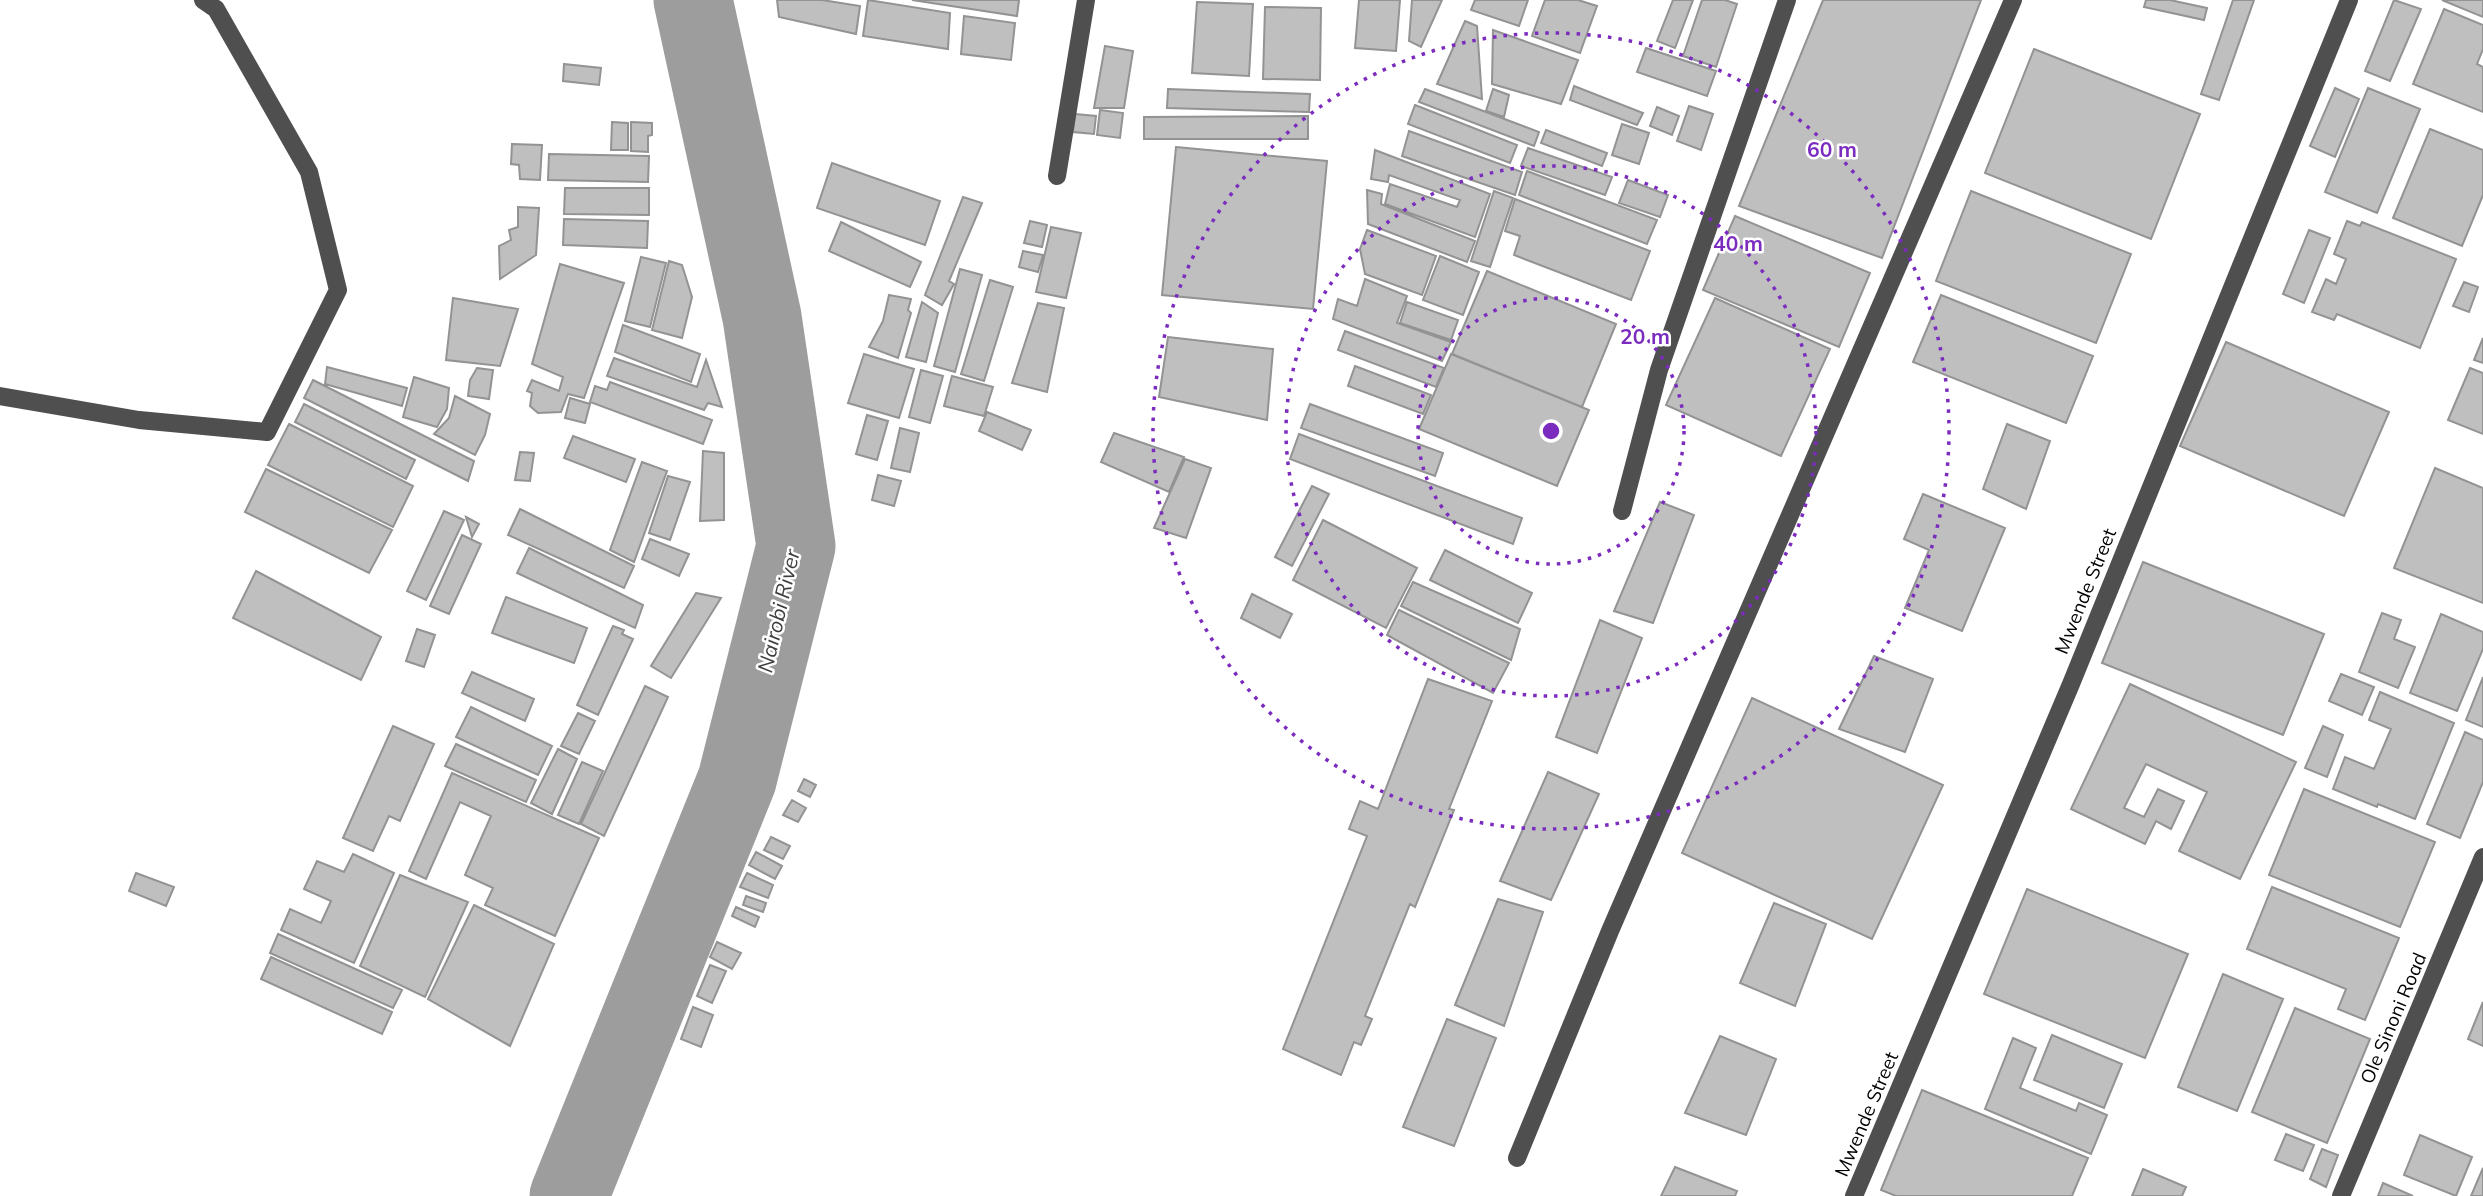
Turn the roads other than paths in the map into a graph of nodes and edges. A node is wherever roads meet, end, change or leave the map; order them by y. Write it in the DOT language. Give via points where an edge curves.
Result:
graph roads {
  1 [pos="204,0"];
  2 [pos="1086,0"];
  3 [pos="1787,0"];
  4 [pos="2013,0"];
  5 [pos="2349,0"];
  6 [pos="1057,176"];
  7 [pos="0,396"];
  8 [pos="1622,511"];
  9 [pos="2483,857"];
  10 [pos="1517,1158"];
  11 [pos="1854,1196"];
  12 [pos="2341,1196"];
  1 -- 7 [label="street" via="216,9 309,173 338,290 267,432 139,420"];
  2 -- 6 [label="street"];
  3 -- 8 [label="street" via="1659,370"];
  4 -- 10 [label="street" via="1615,919"];
  5 -- 11 [label="street, Mwende Street" via="2071,684"];
  9 -- 12 [label="street, Ole Sinoni Road"];
}
